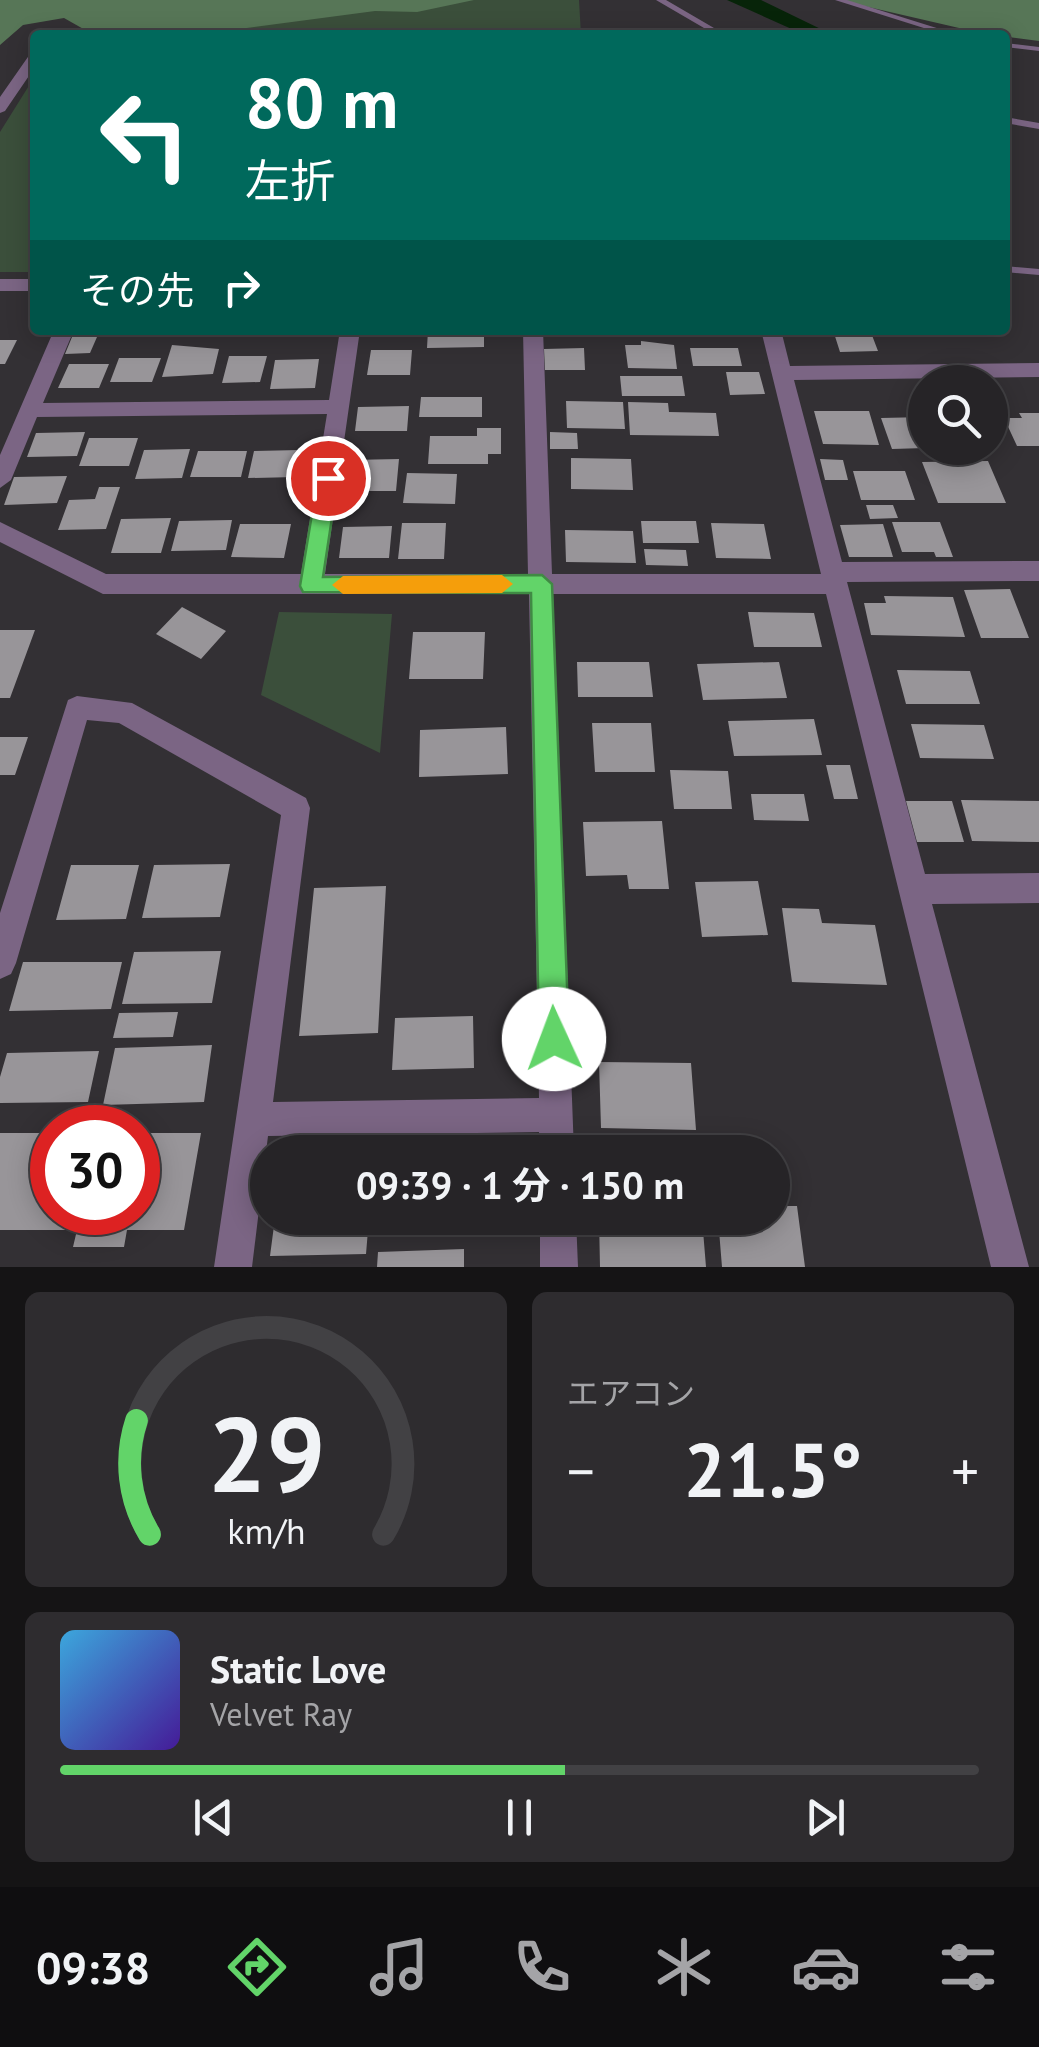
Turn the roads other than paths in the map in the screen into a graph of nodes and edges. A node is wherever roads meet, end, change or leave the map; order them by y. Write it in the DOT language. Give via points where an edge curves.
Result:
graph roads {
  1 [pos="660,0"];
  2 [pos="838,0"];
  3 [pos="713,30"];
  4 [pos="938,30"];
  5 [pos="1010,46"];
  6 [pos="1039,49"];
  7 [pos="30,63"];
  8 [pos="3,98"];
  9 [pos="1010,121"];
  10 [pos="1039,126"];
  11 [pos="1010,269"];
  12 [pos="1039,272"];
  13 [pos="0,285"];
  14 [pos="30,286"];
  15 [pos="62,335"];
  16 [pos="349,335"];
  17 [pos="533,335"];
  18 [pos="772,335"];
  19 [pos="1039,370"];
  20 [pos="783,373"];
  21 [pos="339,407"];
  22 [pos="31,410"];
  23 [pos="0,480"];
  24 [pos="0,530"];
  25 [pos="1039,571"];
  26 [pos="835,578"];
  27 [pos="542,584"];
  28 [pos="311,586"];
  29 [pos="912,888"];
  30 [pos="1039,888"];
  31 [pos="0,963"];
  32 [pos="556,1115"];
  33 [pos="256,1119"];
  34 [pos="556,1135"];
  35 [pos="558,1235"];
  36 [pos="233,1267"];
  37 [pos="559,1267"];
  38 [pos="1010,1267"];
  1 -- 3 [label="lane"];
  2 -- 4 [label="lane"];
  5 -- 6 [label="lane"];
  7 -- 8 [label="street"];
  9 -- 10 [label="lane"];
  11 -- 12 [label="lane"];
  13 -- 14 [label="street"];
  15 -- 22 [label="street"];
  16 -- 21 [label="street"];
  17 -- 27 [label="street"];
  18 -- 20 [label="street"];
  19 -- 20 [label="street"];
  20 -- 26 [label="street"];
  21 -- 22 [label="street"];
  21 -- 28 [label="street"];
  22 -- 23 [label="street"];
  24 -- 28 [label="street" via="102,584"];
  25 -- 26 [label="street"];
  26 -- 27 [label="street"];
  26 -- 29 [label="street"];
  27 -- 28 [label="street"];
  27 -- 32 [label="street"];
  29 -- 30 [label="street"];
  29 -- 38 [label="street"];
  31 -- 33 [label="street" via="77,708 124,711 296,808"];
  32 -- 33 [label="street"];
  32 -- 34 [label="street"];
  33 -- 36 [label="street"];
  35 -- 37 [label="street"];
}
